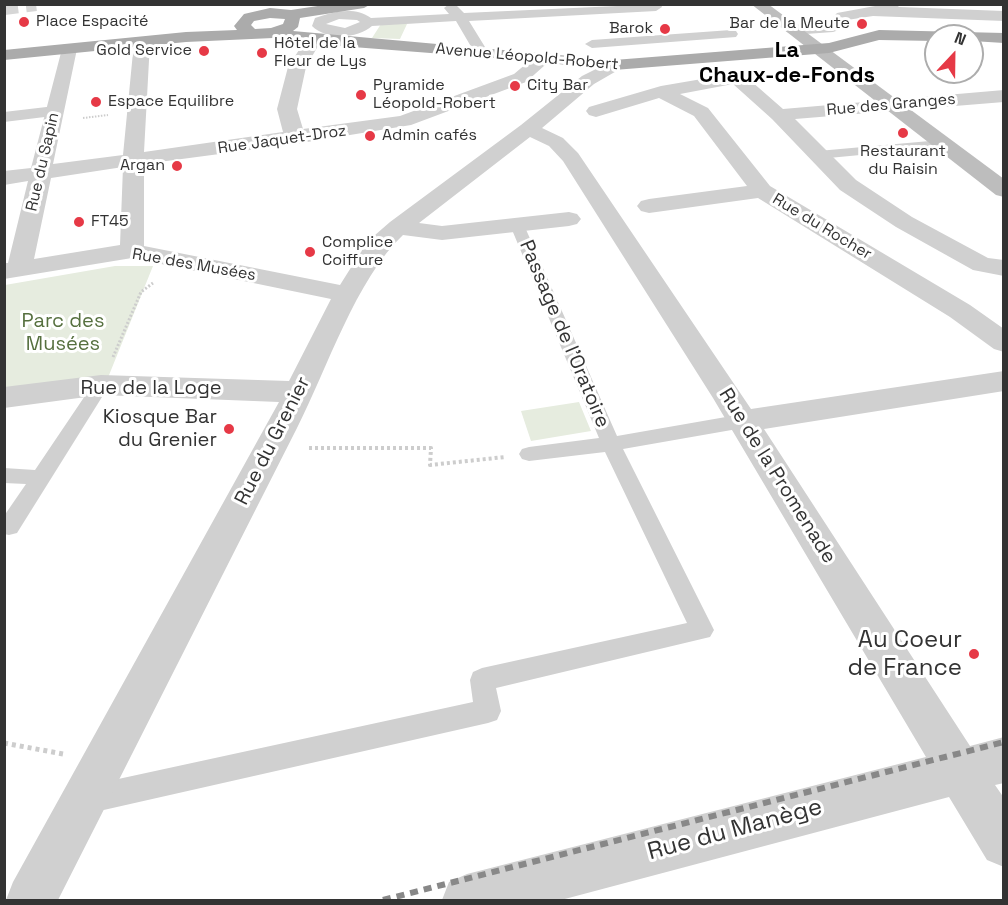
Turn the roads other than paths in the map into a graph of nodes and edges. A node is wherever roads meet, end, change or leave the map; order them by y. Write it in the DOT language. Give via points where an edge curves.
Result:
graph roads {
  1 [pos="447,4"];
  2 [pos="758,4"];
  3 [pos="911,4"];
  4 [pos="656,8"];
  5 [pos="269,9"];
  6 [pos="356,10"];
  7 [pos="872,11"];
  8 [pos="291,15"];
  9 [pos="1004,16"];
  10 [pos="461,18"];
  11 [pos="368,22"];
  12 [pos="249,25"];
  13 [pos="679,25"];
  14 [pos="792,30"];
  15 [pos="273,33"];
  16 [pos="731,34"];
  17 [pos="924,36"];
  18 [pos="691,37"];
  19 [pos="984,37"];
  20 [pos="1004,38"];
  21 [pos="314,39"];
  22 [pos="4,40"];
  23 [pos="142,42"];
  24 [pos="592,44"];
  25 [pos="478,47"];
  26 [pos="817,50"];
  27 [pos="69,52"];
  28 [pos="4,55"];
  29 [pos="544,57"];
  30 [pos="614,65"];
  31 [pos="661,92"];
  32 [pos="1004,96"];
  33 [pos="889,105"];
  34 [pos="55,111"];
  35 [pos="596,111"];
  36 [pos="779,115"];
  37 [pos="4,117"];
  38 [pos="528,129"];
  39 [pos="295,138"];
  40 [pos="941,144"];
  41 [pos="818,155"];
  42 [pos="134,160"];
  43 [pos="40,173"];
  44 [pos="4,178"];
  45 [pos="1000,184"];
  46 [pos="762,191"];
  47 [pos="649,206"];
  48 [pos="29,219"];
  49 [pos="569,219"];
  50 [pos="4,222"];
  51 [pos="518,225"];
  52 [pos="398,227"];
  53 [pos="132,251"];
  54 [pos="1004,268"];
  55 [pos="12,270"];
  56 [pos="347,294"];
  57 [pos="1004,343"];
  58 [pos="1004,381"];
  59 [pos="101,385"];
  60 [pos="299,392"];
  61 [pos="4,398"];
  62 [pos="743,421"];
  63 [pos="611,444"];
  64 [pos="522,455"];
  65 [pos="4,475"];
  66 [pos="41,478"];
  67 [pos="9,527"];
  68 [pos="981,765"];
  69 [pos="84,801"];
  70 [pos="1004,843"];
  71 [pos="30,900"];
  72 [pos="468,900"];
  1 -- 10 [label="street"];
  2 -- 14 [label="main road"];
  3 -- 7 [label="street"];
  4 -- 10 [label="street"];
  5 -- 8 [label="main road"];
  5 -- 12 [label="main road"];
  6 -- 8 [label="main road"];
  6 -- 11 [label="street"];
  6 -- 11 [label="street" via="331,16 318,24 328,30 355,34"];
  7 -- 9 [label="street"];
  7 -- 14 [label="street" via="831,18 833,27"];
  8 -- 15 [label="main road" via="290,27"];
  10 -- 11 [label="street"];
  10 -- 25 [label="street"];
  12 -- 15 [label="main road, Avenue Léopold-Robert"];
  12 -- 22 [label="main road"];
  12 -- 23 [label="main road"];
  13 -- 18 [label="street"];
  14 -- 26 [label="main road"];
  15 -- 21 [label="main road, Avenue Léopold-Robert"];
  16 -- 18 [label="street"];
  17 -- 26 [label="main road, Avenue Léopold-Robert" via="879,35"];
  18 -- 24 [label="street"];
  19 -- 20 [label="main road"];
  21 -- 29 [label="main road, Avenue Léopold-Robert"];
  21 -- 39 [label="street" via="297,67 287,109"];
  23 -- 27 [label="main road"];
  23 -- 42 [label="street"];
  26 -- 30 [label="main road, Avenue Léopold-Robert"];
  26 -- 33 [label="main road"];
  27 -- 28 [label="main road"];
  27 -- 34 [label="street, Rue du Sapin"];
  29 -- 30 [label="main road, Avenue Léopold-Robert"];
  29 -- 39 [label="street, Rue Jaquet-Droz" via="520,78 404,121"];
  30 -- 38 [label="street, Rue du Grenier" via="588,80"];
  31 -- 35 [label="street"];
  31 -- 36 [label="street" via="737,78"];
  31 -- 46 [label="street, Rue du Rocher" via="701,112"];
  32 -- 33 [label="street, Rue des Granges"];
  33 -- 36 [label="street, Rue des Granges"];
  33 -- 40 [label="main road"];
  34 -- 37 [label="street"];
  34 -- 43 [label="street, Rue du Sapin"];
  36 -- 41 [label="street"];
  38 -- 52 [label="street, Rue du Grenier"];
  38 -- 62 [label="street, Rue de la Promenade" via="556,142 571,157"];
  39 -- 42 [label="street, Rue Jaquet-Droz"];
  40 -- 41 [label="lane"];
  40 -- 45 [label="main road"];
  41 -- 54 [label="street" via="848,185 904,222 982,265"];
  42 -- 43 [label="street, Rue Jaquet-Droz"];
  42 -- 53 [label="street"];
  43 -- 44 [label="street, Rue Jaquet-Droz"];
  43 -- 48 [label="street, Rue du Sapin"];
  46 -- 47 [label="street"];
  46 -- 57 [label="street, Rue du Rocher" via="960,311"];
  48 -- 50 [label="street"];
  48 -- 55 [label="street, Rue du Sapin"];
  49 -- 51 [label="street"];
  51 -- 52 [label="street" via="442,233"];
  51 -- 63 [label="lane, Passage de l'Oratoire"];
  52 -- 56 [label="street, Rue du Grenier" via="376,247"];
  53 -- 55 [label="street, Rue des Musées"];
  53 -- 56 [label="street, Rue des Musées"];
  56 -- 60 [label="street, Rue du Grenier"];
  58 -- 62 [label="street"];
  59 -- 60 [label="street, Rue de la Loge"];
  59 -- 61 [label="street, Rue de la Loge"];
  59 -- 66 [label="lane"];
  60 -- 69 [label="street, Rue du Grenier"];
  62 -- 63 [label="lane"];
  62 -- 68 [label="street, Rue de la Promenade"];
  63 -- 64 [label="lane"];
  63 -- 69 [label="lane, Passage de l'Oratoire" via="702,630 482,680 488,711"];
  65 -- 66 [label="lane"];
  66 -- 67 [label="lane"];
  68 -- 70 [label="street, Rue de la Promenade"];
  68 -- 72 [label="street, Rue du Manège"];
  69 -- 71 [label="street, Rue du Grenier"];
}
